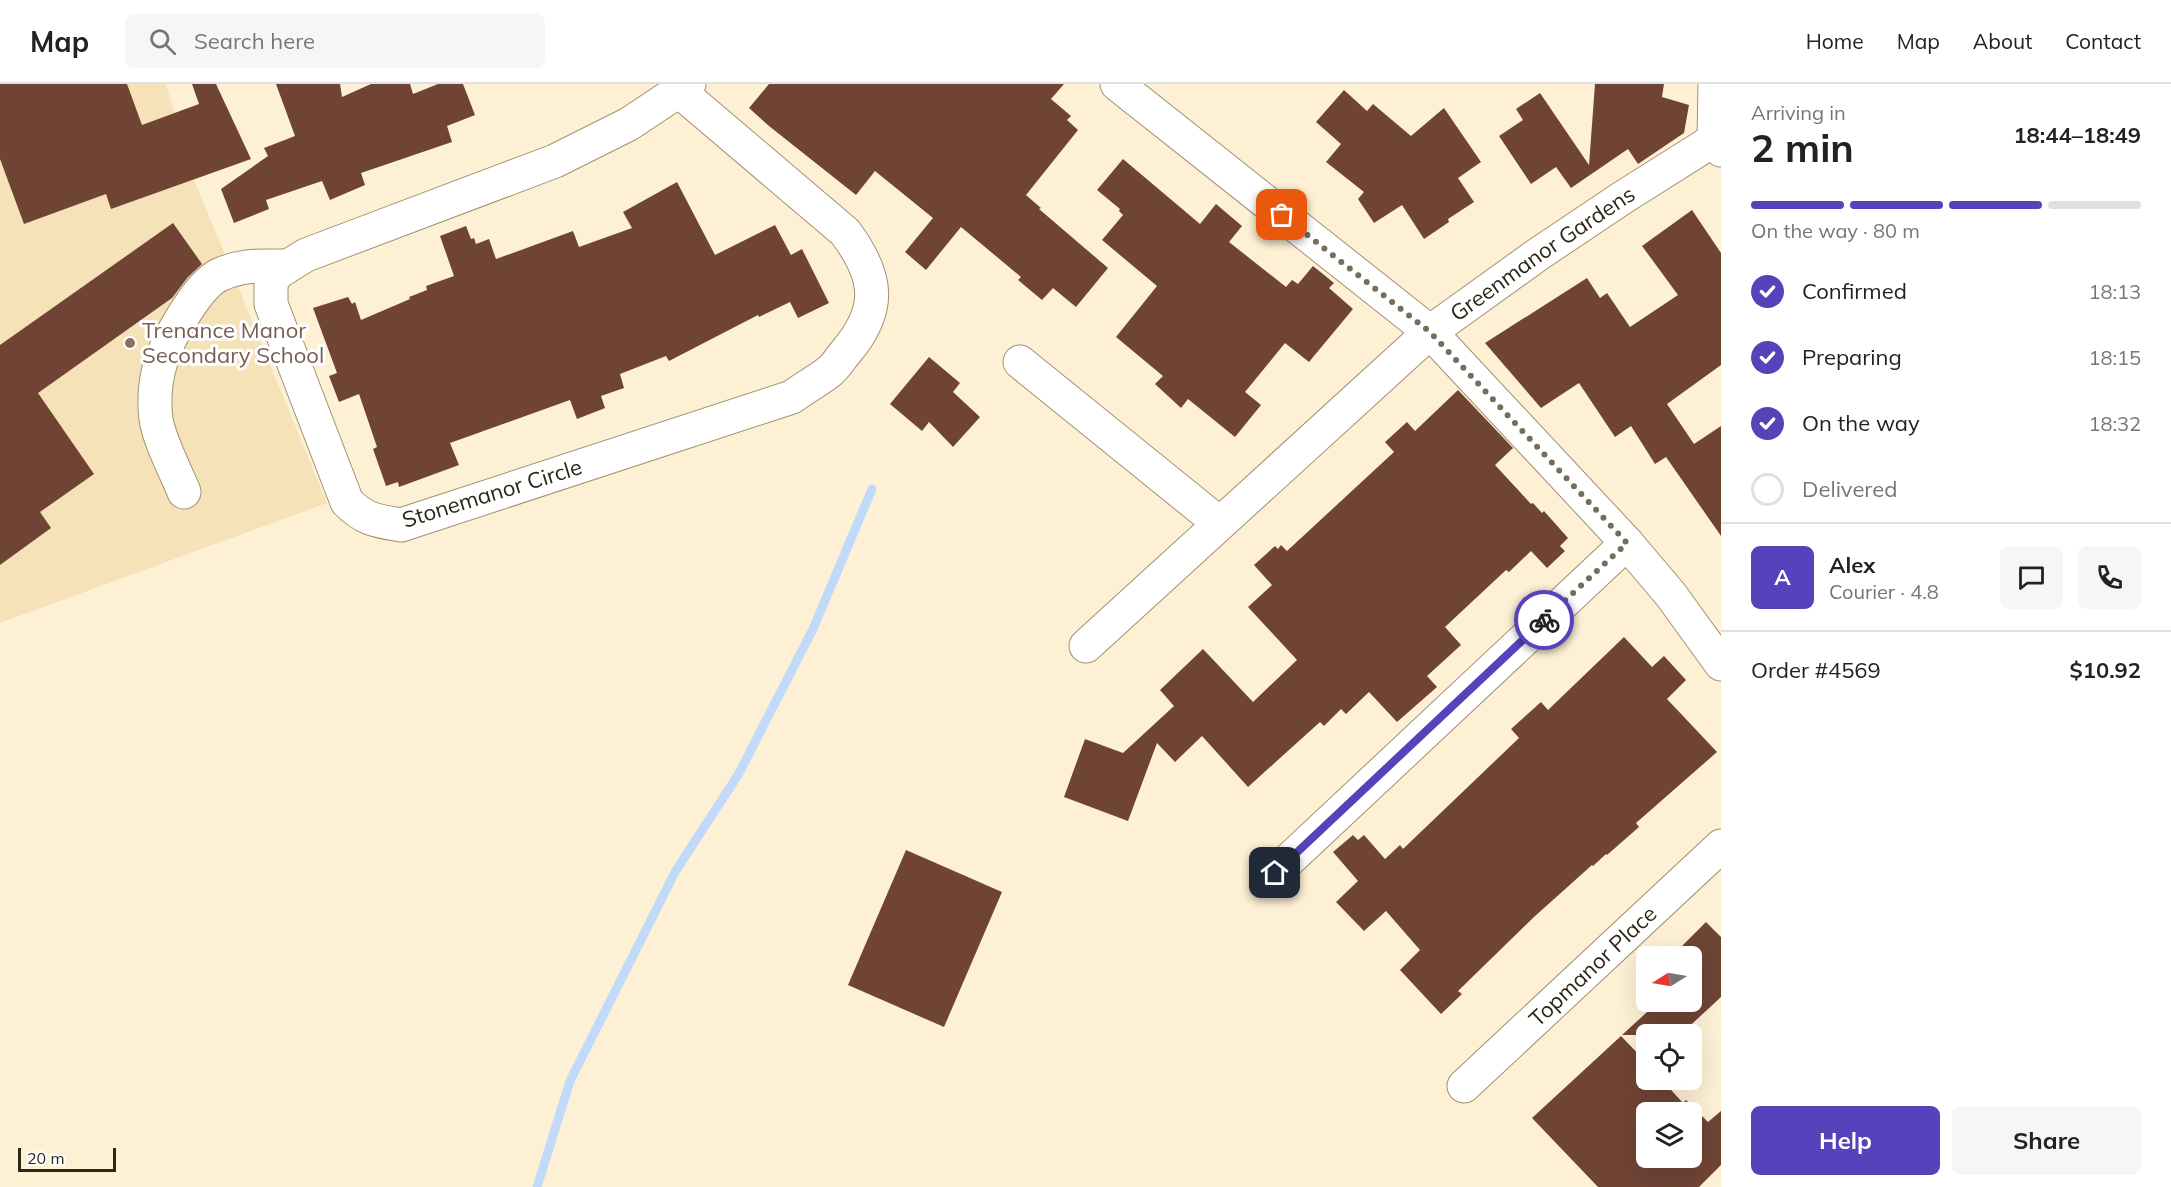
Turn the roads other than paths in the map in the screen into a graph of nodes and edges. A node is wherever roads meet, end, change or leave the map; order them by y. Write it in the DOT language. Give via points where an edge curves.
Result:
graph roads {
  1 [pos="1117,84"];
  2 [pos="1715,84"];
  3 [pos="684,87"];
  4 [pos="1718,145"];
  5 [pos="286,266"];
  6 [pos="1430,332"];
  7 [pos="1020,362"];
  8 [pos="184,492"];
  9 [pos="1219,523"];
  10 [pos="1627,543"];
  11 [pos="1086,646"];
  12 [pos="1721,664"];
  13 [pos="1721,846"];
  14 [pos="1275,873"];
  15 [pos="1464,1086"];
  1 -- 6 [label="street"];
  2 -- 4 [label="street"];
  3 -- 5 [label="street, Stonemanor Circle" via="629,124 555,161"];
  3 -- 5 [label="street, Stonemanor Circle" via="845,232 869,273 870,314 856,340 830,370 792,397 401,525 375,521 359,514 347,502 271,304 271,283"];
  4 -- 6 [label="street, Greenmanor Gardens" via="1622,198"];
  5 -- 8 [label="street" via="244,266 216,276 191,302 160,363 155,391 156,421"];
  6 -- 9 [label="street, Greenmanor Gardens"];
  6 -- 10 [label="street"];
  7 -- 9 [label="street"];
  9 -- 11 [label="street, Greenmanor Gardens"];
  10 -- 12 [label="street"];
  10 -- 14 [label="street"];
  13 -- 15 [label="street, Topmanor Place"];
}
